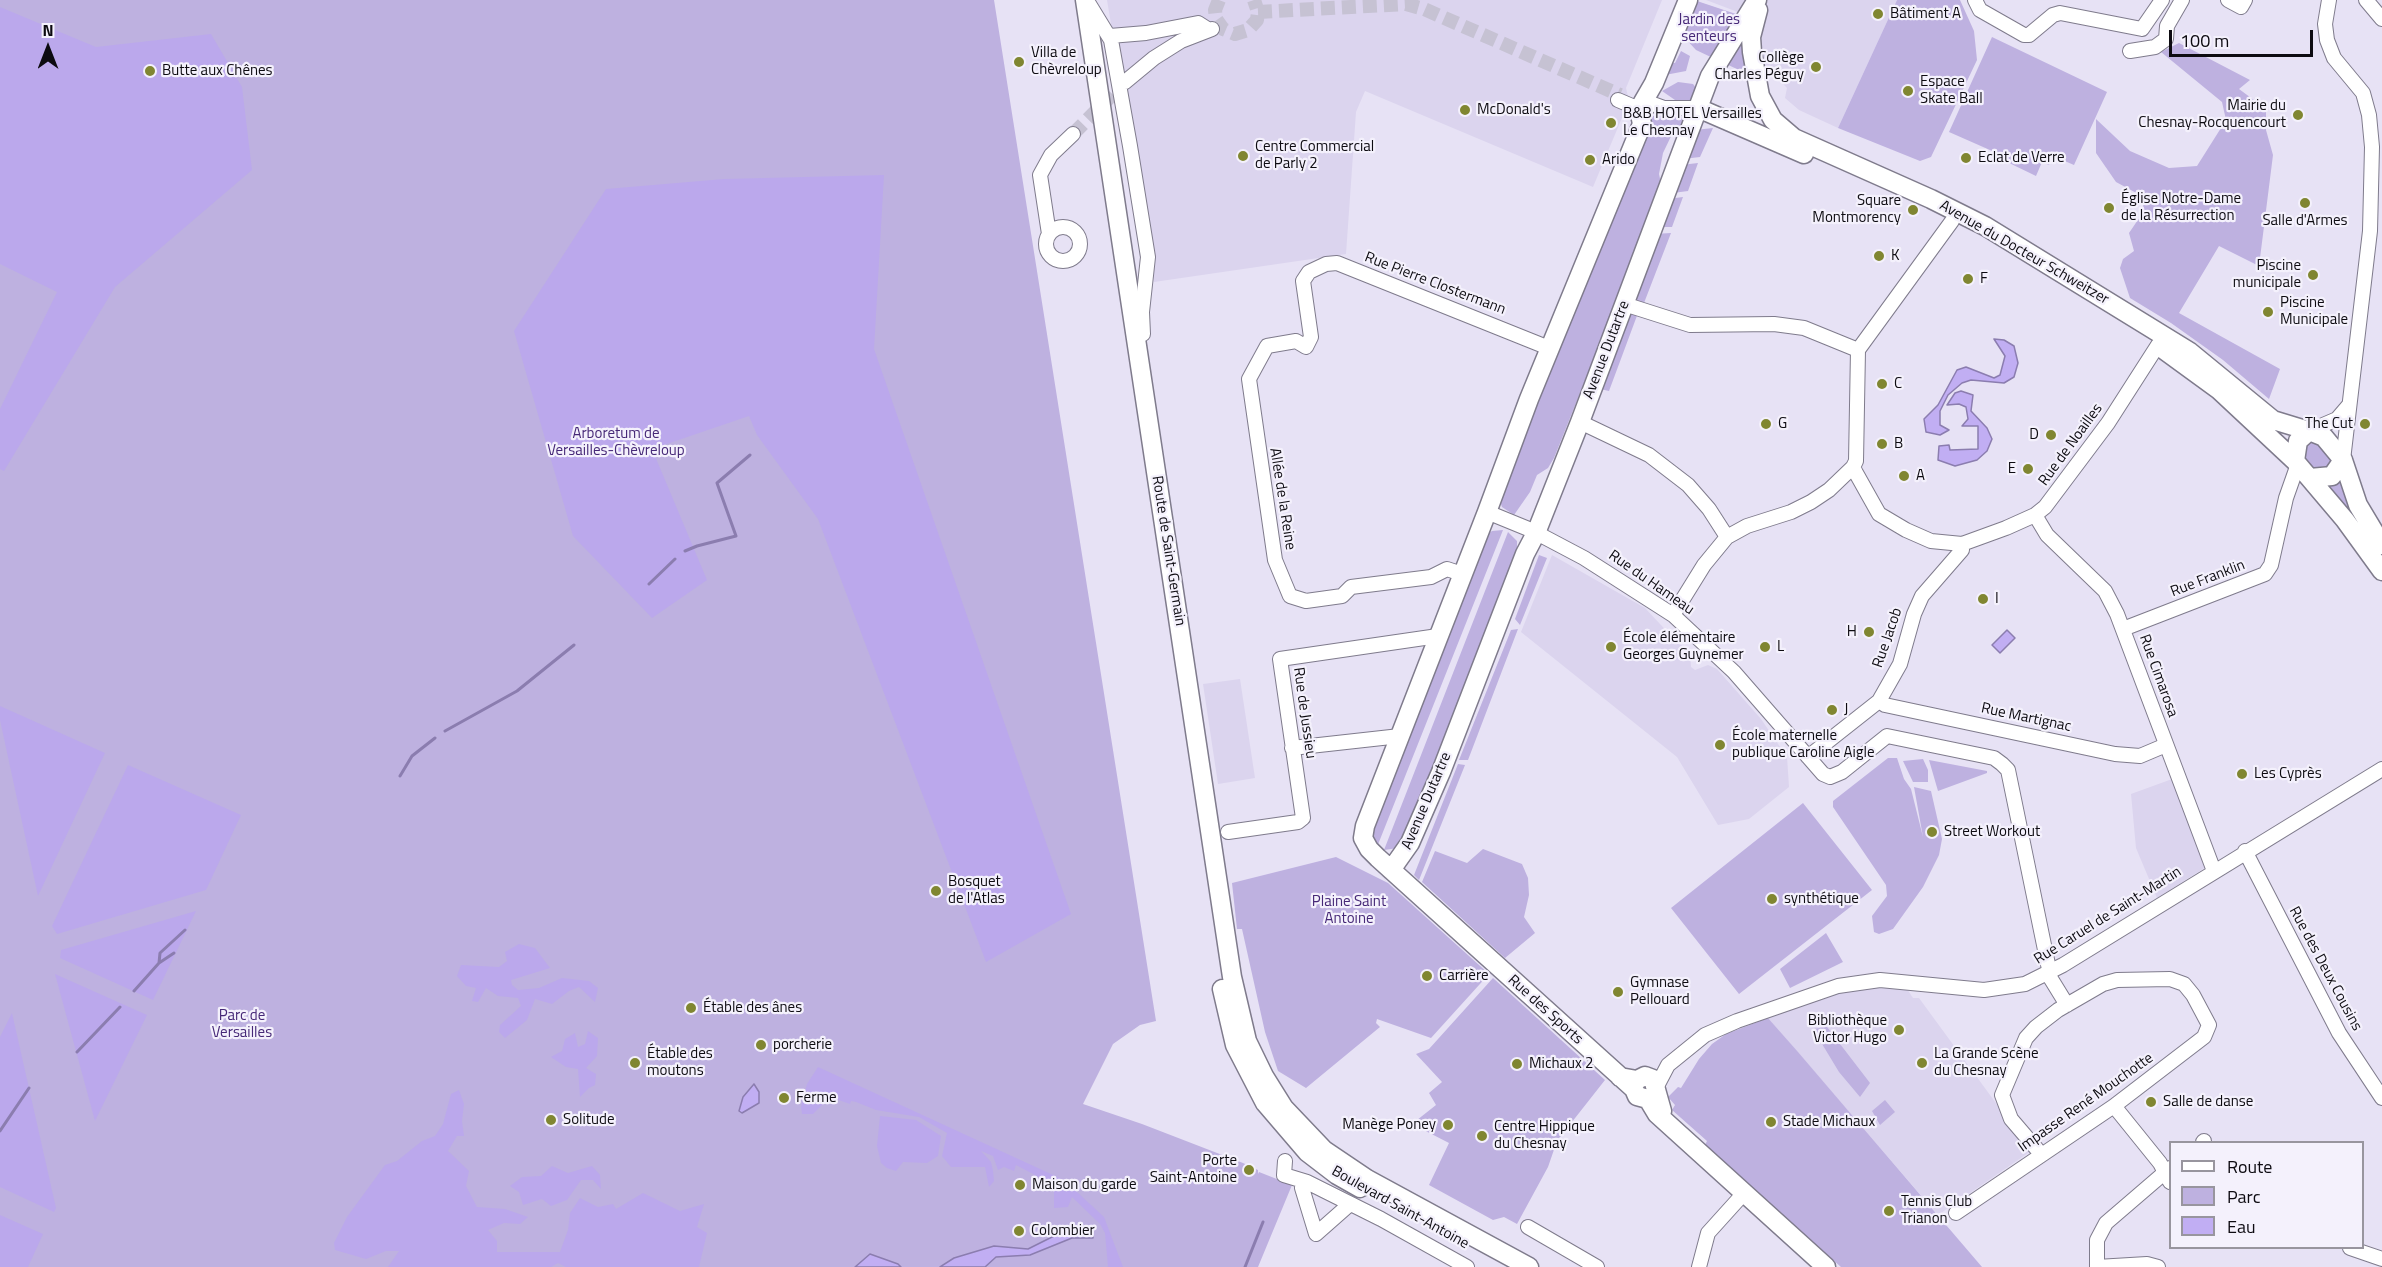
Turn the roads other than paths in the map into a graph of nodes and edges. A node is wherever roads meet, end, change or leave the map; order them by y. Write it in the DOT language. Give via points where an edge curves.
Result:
graph roads {
  1 [pos="1082,0"];
  2 [pos="1688,0"];
  3 [pos="1759,0"];
  4 [pos="1975,0"];
  5 [pos="2162,0"];
  6 [pos="2182,0"];
  7 [pos="2229,0"];
  8 [pos="2245,0"];
  9 [pos="2329,0"];
  10 [pos="2366,0"];
  11 [pos="2382,19"];
  12 [pos="1110,36"];
  13 [pos="2130,51"];
  14 [pos="1125,82"];
  15 [pos="1630,100"];
  16 [pos="1698,108"];
  17 [pos="1073,134"];
  18 [pos="1047,216"];
  19 [pos="1952,221"];
  20 [pos="1062,227"];
  21 [pos="1049,234"];
  22 [pos="1309,272"];
  23 [pos="1624,304"];
  24 [pos="2158,345"];
  25 [pos="1137,346"];
  26 [pos="1549,348"];
  27 [pos="1858,350"];
  28 [pos="2349,405"];
  29 [pos="1580,422"];
  30 [pos="2309,430"];
  31 [pos="2343,460"];
  32 [pos="1853,466"];
  33 [pos="2299,471"];
  34 [pos="1487,512"];
  35 [pos="2035,515"];
  36 [pos="1536,533"];
  37 [pos="1727,537"];
  38 [pos="1962,544"];
  39 [pos="2382,545"];
  40 [pos="2382,571"];
  41 [pos="1462,574"];
  42 [pos="1672,615"];
  43 [pos="2123,629"];
  44 [pos="1438,636"];
  45 [pos="1879,701"];
  46 [pos="1400,736"];
  47 [pos="2166,745"];
  48 [pos="1292,748"];
  49 [pos="1808,757"];
  50 [pos="2382,769"];
  51 [pos="1228,832"];
  52 [pos="2246,851"];
  53 [pos="1391,870"];
  54 [pos="2214,871"];
  55 [pos="2050,972"];
  56 [pos="2067,1005"];
  57 [pos="1254,1084"];
  58 [pos="1646,1084"];
  59 [pos="1276,1095"];
  60 [pos="2382,1098"];
  61 [pos="2114,1106"];
  62 [pos="2041,1154"];
  63 [pos="1285,1161"];
  64 [pos="2168,1174"];
  65 [pos="1307,1182"];
  66 [pos="1745,1192"];
  67 [pos="1350,1204"];
  68 [pos="1956,1213"];
  69 [pos="1528,1227"];
  70 [pos="2353,1249"];
  71 [pos="2382,1259"];
  72 [pos="1467,1267"];
  73 [pos="1507,1267"];
  74 [pos="1529,1267"];
  75 [pos="1598,1267"];
  76 [pos="1699,1267"];
  77 [pos="1826,1267"];
  78 [pos="2097,1267"];
  79 [pos="2158,1267"];
  1 -- 12 [label="street" via="1093,8"];
  1 -- 25 [label="main road, Route de Saint-Germain"];
  1 -- 57 [label="main road, Route de Saint-Germain" via="1118,301 1225,1004 1235,1045"];
  2 -- 15 [label="main road"];
  3 -- 16 [label="main road, Avenue Dutartre" via="1714,68"];
  3 -- 30 [label="main road, Avenue du Docteur Schweitzer" via="1751,37 1754,70 1773,120 1794,138 1985,226 2190,351 2273,420"];
  4 -- 5 [label="street" via="1980,10 2024,35 2060,13 2142,29"];
  6 -- 13 [label="street" via="2167,26 2166,39 2155,47"];
  7 -- 8 [label="street" via="2241,7"];
  9 -- 28 [label="street" via="2326,40 2334,58 2363,93 2372,147 2370,231"];
  10 -- 11 [label="street"];
  12 -- 14 [label="street" via="1198,23 1211,30 1172,47"];
  12 -- 25 [label="street" via="1148,258 1143,337"];
  15 -- 16 [label="street, Avenue du Docteur Schweitzer" via="1664,108"];
  15 -- 26 [label="main road" via="1642,124"];
  16 -- 19 [label="main road, Avenue du Docteur Schweitzer"];
  16 -- 23 [label="main road, Avenue Dutartre"];
  17 -- 18 [label="street" via="1041,171 1039,182"];
  18 -- 20 [label="street"];
  18 -- 21 [label="street"];
  19 -- 24 [label="main road, Avenue du Docteur Schweitzer"];
  19 -- 27 [label="street"];
  20 -- 21 [label="street"];
  20 -- 21 [label="street" via="1072,229 1080,242 1078,252 1069,260 1059,261 1048,253"];
  22 -- 26 [label="street, Rue Pierre Clostermann" via="1337,263"];
  22 -- 41 [label="street, Allée de la Reine" via="1303,281 1311,337 1306,347 1296,341 1267,346 1248,385 1275,560 1285,589 1290,596 1306,601 1342,596 1351,587 1431,577 1447,568"];
  23 -- 27 [label="street" via="1690,325 1774,324 1804,328"];
  23 -- 29 [label="main road, Avenue Dutartre"];
  24 -- 33 [label="main road, Avenue du Docteur Schweitzer" via="2219,390"];
  24 -- 35 [label="street, Rue de Noailles" via="2064,485"];
  25 -- 59 [label="main road, Route de Saint-Germain" via="1234,989 1247,1041"];
  26 -- 34 [label="main road"];
  27 -- 32 [label="street"];
  28 -- 30 [label="street" via="2337,419"];
  28 -- 31 [label="street"];
  29 -- 36 [label="main road, Avenue Dutartre"];
  29 -- 37 [label="street" via="1649,455 1688,485"];
  30 -- 31 [label="main road" via="2324,437"];
  30 -- 33 [label="main road" via="2298,441"];
  31 -- 33 [label="main road" via="2332,476"];
  31 -- 39 [label="main road" via="2358,505"];
  32 -- 37 [label="street" via="1811,502"];
  32 -- 38 [label="street, Rue de Noailles" via="1879,514 1931,541"];
  33 -- 40 [label="main road, Avenue du Docteur Schweitzer" via="2345,520"];
  33 -- 43 [label="street, Rue Franklin" via="2286,498 2271,565 2265,573"];
  34 -- 36 [label="street, Rue du Hameau"];
  34 -- 41 [label="main road"];
  35 -- 38 [label="street, Rue de Noailles"];
  35 -- 43 [label="street, Rue Cimarosa" via="2047,535 2105,591"];
  36 -- 42 [label="street, Rue du Hameau" via="1584,558"];
  36 -- 53 [label="main road, Avenue Dutartre" via="1441,772 1410,843"];
  37 -- 42 [label="street"];
  38 -- 45 [label="street, Rue Jacob" via="1962,550 1922,596 1900,664"];
  41 -- 44 [label="main road"];
  42 -- 49 [label="street, Rue du Hameau" via="1734,672"];
  43 -- 47 [label="street, Rue Cimarosa"];
  44 -- 46 [label="main road"];
  44 -- 48 [label="street, Rue de Jussieu" via="1280,659"];
  45 -- 47 [label="street, Rue Martignac" via="2115,754 2140,756"];
  45 -- 49 [label="street, Rue Jacob"];
  46 -- 48 [label="street"];
  46 -- 53 [label="main road" via="1363,832 1369,849"];
  47 -- 54 [label="street, Rue Cimarosa"];
  48 -- 51 [label="street, Rue de Jussieu" via="1303,818 1298,822"];
  49 -- 55 [label="street, Rue du Hameau" via="1826,776 1836,776 1887,736 1994,758 2002,764 2008,770"];
  50 -- 52 [label="street, Rue Caruel de Saint-Martin"];
  52 -- 54 [label="street, Rue Caruel de Saint-Martin"];
  52 -- 60 [label="street, Rue des Deux Cousins" via="2339,1033"];
  53 -- 58 [label="main road, Rue des Sports"];
  54 -- 55 [label="street, Rue Caruel de Saint-Martin"];
  55 -- 56 [label="street"];
  55 -- 58 [label="street, Rue Caruel de Saint-Martin" via="2025,984 1995,990 1880,980 1851,983 1723,1026 1691,1044"];
  56 -- 61 [label="street, Impasse René Mouchotte" via="2117,980 2170,979 2184,984 2209,1025 2205,1037"];
  56 -- 62 [label="street" via="2026,1038 2001,1095 2011,1119"];
  57 -- 73 [label="main road, Boulevard Saint-Antoine" via="1284,1128 1322,1165"];
  58 -- 66 [label="main road, Rue des Sports" via="1663,1118"];
  59 -- 74 [label="main road, Boulevard Saint-Antoine" via="1304,1130 1342,1164"];
  61 -- 62 [label="street, Impasse René Mouchotte"];
  61 -- 64 [label="street"];
  62 -- 68 [label="street, Impasse René Mouchotte"];
  63 -- 65 [label="street, Boulevard Saint-Antoine" via="1284,1175"];
  64 -- 78 [label="street" via="2106,1223 2097,1240"];
  65 -- 67 [label="street, Boulevard Saint-Antoine"];
  65 -- 67 [label="street" via="1302,1188 1316,1234"];
  66 -- 76 [label="street" via="1707,1233"];
  66 -- 77 [label="main road, Rue des Sports"];
  67 -- 72 [label="street, Boulevard Saint-Antoine"];
  69 -- 75 [label="street"];
  70 -- 71 [label="street"];
  78 -- 79 [label="street"];
}
